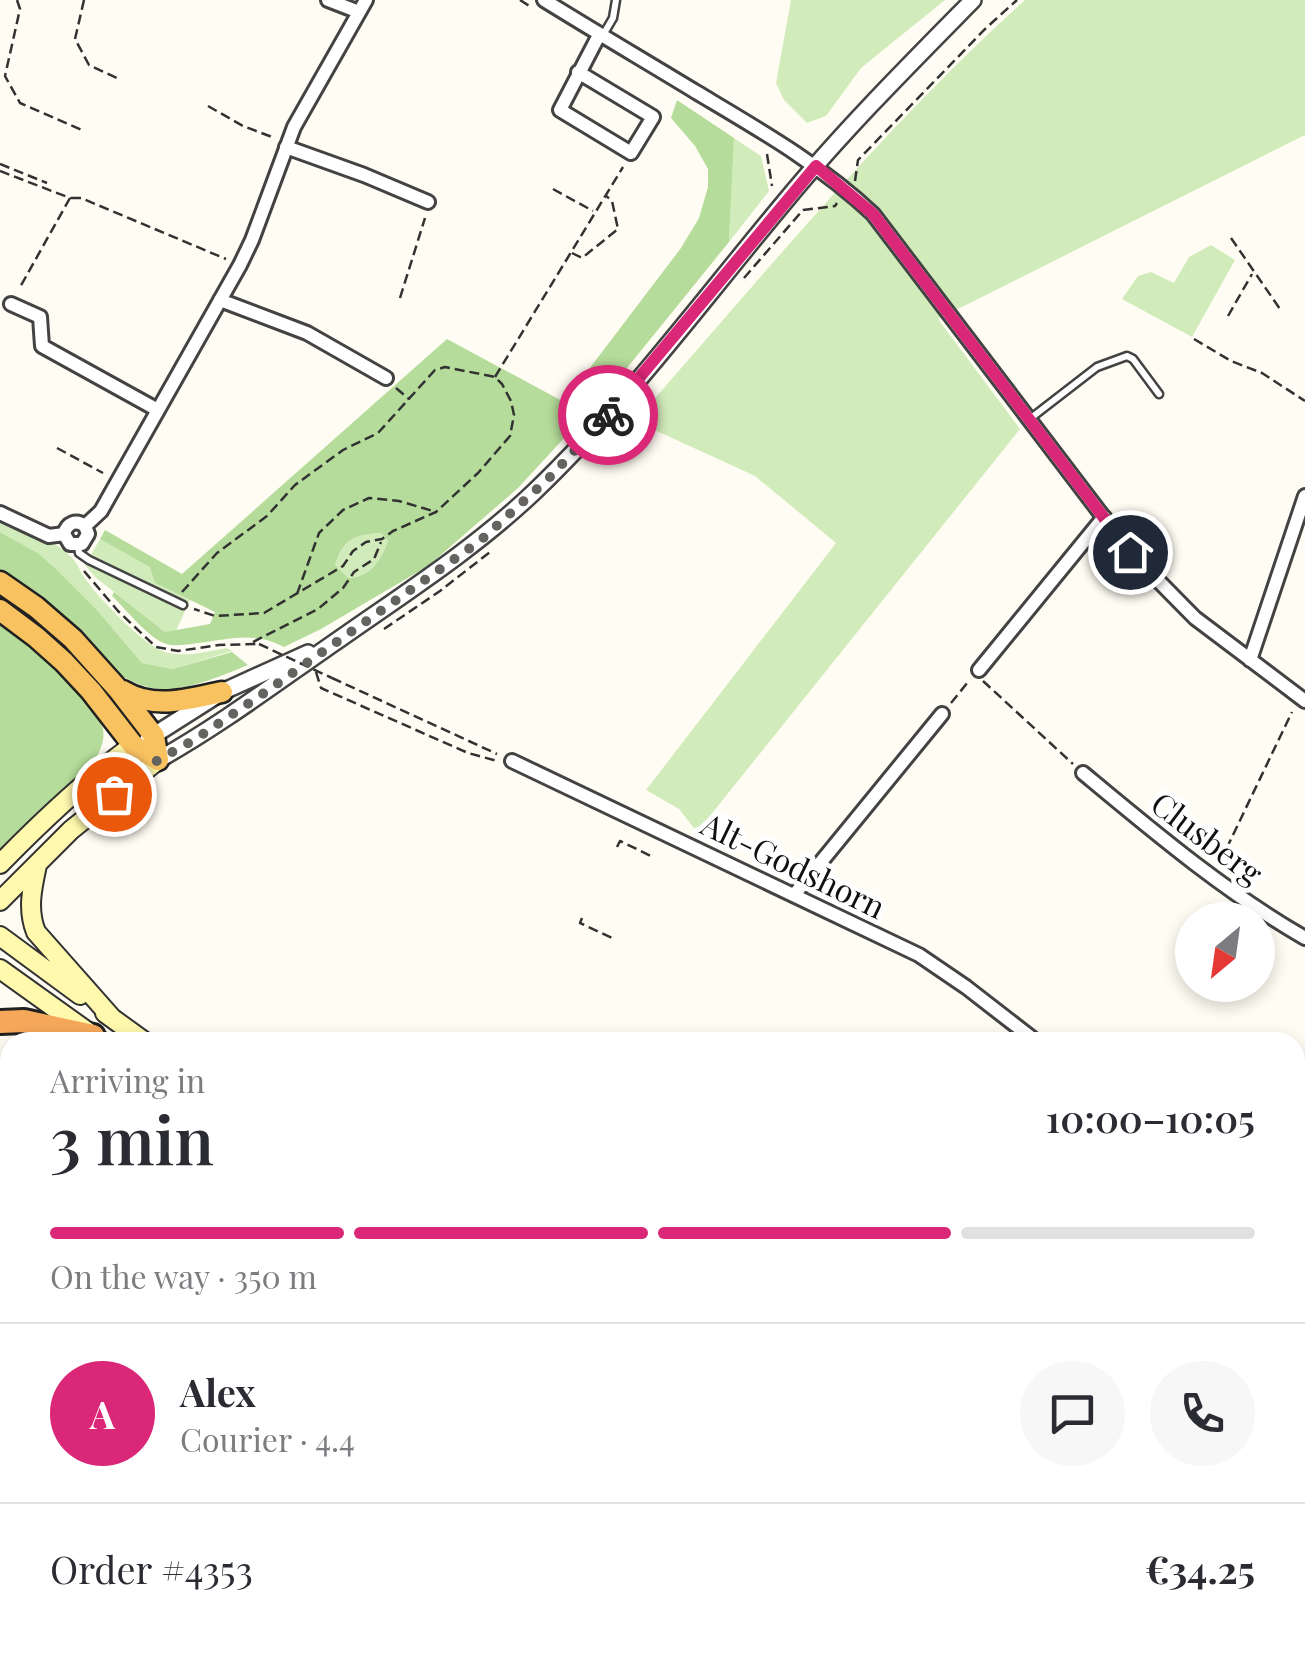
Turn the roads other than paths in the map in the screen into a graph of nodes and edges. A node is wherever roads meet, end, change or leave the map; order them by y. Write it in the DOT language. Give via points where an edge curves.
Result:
graph roads {
  1 [pos="328,0"];
  2 [pos="544,0"];
  3 [pos="616,0"];
  4 [pos="973,0"];
  5 [pos="362,6"];
  6 [pos="601,35"];
  7 [pos="578,72"];
  8 [pos="287,145"];
  9 [pos="816,166"];
  10 [pos="428,202"];
  11 [pos="220,300"];
  12 [pos="11,304"];
  13 [pos="386,378"];
  14 [pos="1159,394"];
  15 [pos="156,409"];
  16 [pos="1030,418"];
  17 [pos="1305,496"];
  18 [pos="0,513"];
  19 [pos="1104,517"];
  20 [pos="85,526"];
  21 [pos="64,534"];
  22 [pos="79,550"];
  23 [pos="0,582"];
  24 [pos="183,605"];
  25 [pos="0,610"];
  26 [pos="339,639"];
  27 [pos="1250,660"];
  28 [pos="979,670"];
  29 [pos="117,688"];
  30 [pos="222,692"];
  31 [pos="1302,699"];
  32 [pos="942,714"];
  33 [pos="154,736"];
  34 [pos="133,745"];
  35 [pos="158,760"];
  36 [pos="512,761"];
  37 [pos="1083,773"];
  38 [pos="0,864"];
  39 [pos="37,864"];
  40 [pos="794,895"];
  41 [pos="0,901"];
  42 [pos="0,936"];
  43 [pos="1305,938"];
  44 [pos="0,969"];
  45 [pos="112,1018"];
  46 [pos="0,1022"];
  47 [pos="69,1032"];
  48 [pos="88,1032"];
  49 [pos="131,1032"];
  50 [pos="1024,1032"];
  1 -- 5 [label="street"];
  2 -- 6 [label="street"];
  3 -- 6 [label="lane"];
  4 -- 9 [label="street"];
  5 -- 8 [label="street"];
  6 -- 7 [label="street"];
  6 -- 9 [label="street"];
  7 -- 7 [label="street" via="560,110 632,152 653,118"];
  8 -- 10 [label="street"];
  8 -- 11 [label="street" via="252,240"];
  9 -- 16 [label="street" via="873,214"];
  9 -- 26 [label="street" via="554,473 480,541"];
  11 -- 13 [label="street" via="307,333"];
  11 -- 15 [label="street"];
  12 -- 15 [label="street" via="40,317 42,346"];
  14 -- 16 [label="lane" via="1127,356 1096,367"];
  15 -- 20 [label="street" via="101,511"];
  16 -- 19 [label="street"];
  17 -- 27 [label="street"];
  18 -- 21 [label="street" via="49,536"];
  19 -- 27 [label="street" via="1183,606"];
  19 -- 28 [label="street"];
  20 -- 21 [label="street" via="72,523"];
  20 -- 22 [label="street"];
  21 -- 22 [label="street"];
  22 -- 24 [label="lane"];
  23 -- 29 [label="highway" via="72,638"];
  25 -- 34 [label="highway" via="64,662"];
  26 -- 30 [label="street"];
  26 -- 35 [label="street"];
  27 -- 31 [label="street"];
  29 -- 30 [label="highway" via="137,700 166,703"];
  29 -- 33 [label="highway"];
  30 -- 33 [label="street"];
  32 -- 40 [label="street"];
  33 -- 34 [label="street"];
  33 -- 35 [label="highway"];
  34 -- 35 [label="highway"];
  34 -- 38 [label="main road" via="52,810"];
  35 -- 39 [label="main road"];
  36 -- 40 [label="street, Alt-Godshorn"];
  37 -- 43 [label="street, Clusberg" via="1158,836"];
  39 -- 41 [label="main road"];
  39 -- 45 [label="main road" via="30,896 36,932"];
  40 -- 50 [label="street, Alt-Godshorn" via="919,955"];
  42 -- 45 [label="main road"];
  44 -- 48 [label="main road"];
  45 -- 49 [label="main road"];
  46 -- 47 [label="highway"];
}
